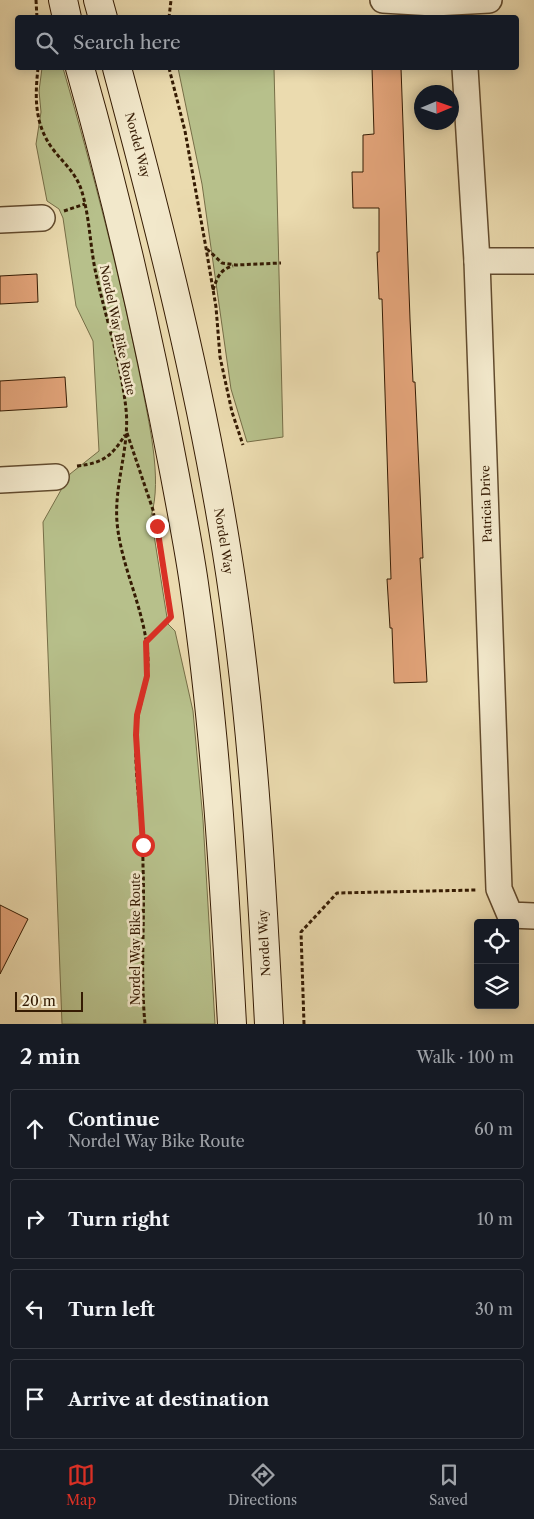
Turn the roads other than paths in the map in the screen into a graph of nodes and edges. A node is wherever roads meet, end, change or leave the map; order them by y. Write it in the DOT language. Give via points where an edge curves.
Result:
graph roads {
  1 [pos="63,0"];
  2 [pos="98,0"];
  3 [pos="383,0"];
  4 [pos="489,0"];
  5 [pos="462,10"];
  6 [pos="66,15"];
  7 [pos="102,15"];
  8 [pos="81,70"];
  9 [pos="118,70"];
  10 [pos="465,70"];
  11 [pos="42,218"];
  12 [pos="0,220"];
  13 [pos="478,261"];
  14 [pos="534,261"];
  15 [pos="56,477"];
  16 [pos="0,480"];
  17 [pos="534,916"];
  18 [pos="232,1024"];
  19 [pos="268,1024"];
  1 -- 6 [label="main road"];
  2 -- 7 [label="main road"];
  3 -- 5 [label="street"];
  4 -- 5 [label="street"];
  8 -- 18 [label="main road" via="106,158 142,313 195,590 216,775"];
  9 -- 19 [label="main road, Nordel Way" via="178,306 227,556 254,774"];
  10 -- 13 [label="street, Patricia Drive"];
  11 -- 12 [label="street"];
  13 -- 14 [label="street"];
  13 -- 17 [label="street, Patricia Drive" via="499,889 510,915"];
  15 -- 16 [label="street"];
}
